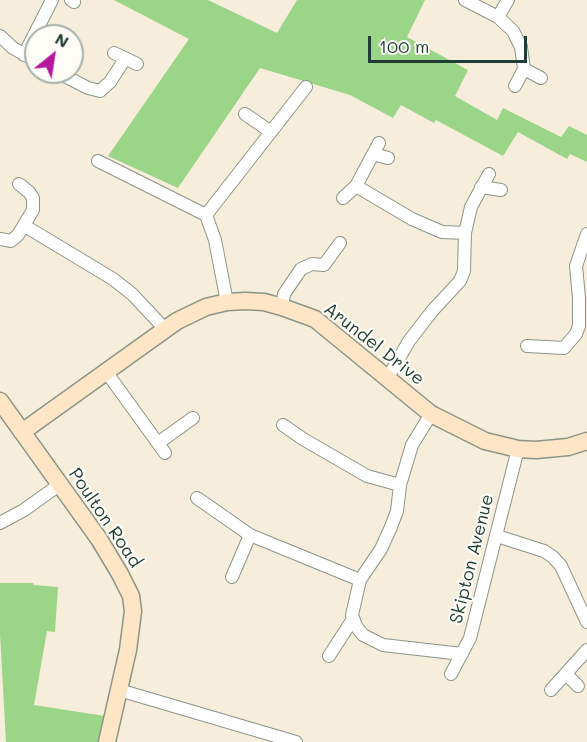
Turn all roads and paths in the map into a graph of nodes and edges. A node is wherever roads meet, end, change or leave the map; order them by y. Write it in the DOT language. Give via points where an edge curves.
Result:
graph roads {
  1 [pos="52,0"];
  2 [pos="465,0"];
  3 [pos="508,0"];
  4 [pos="498,17"];
  5 [pos="40,24"];
  6 [pos="0,36"];
  7 [pos="24,55"];
  8 [pos="137,64"];
  9 [pos="524,69"];
  10 [pos="541,78"];
  11 [pos="80,84"];
  12 [pos="515,86"];
  13 [pos="306,87"];
  14 [pos="246,114"];
  15 [pos="271,132"];
  16 [pos="388,158"];
  17 [pos="98,161"];
  18 [pos="489,174"];
  19 [pos="19,184"];
  20 [pos="356,186"];
  21 [pos="481,187"];
  22 [pos="501,190"];
  23 [pos="343,198"];
  24 [pos="206,215"];
  25 [pos="25,226"];
  26 [pos="465,233"];
  27 [pos="587,234"];
  28 [pos="0,239"];
  29 [pos="340,243"];
  30 [pos="227,302"];
  31 [pos="282,307"];
  32 [pos="165,329"];
  33 [pos="526,346"];
  34 [pos="106,373"];
  35 [pos="387,379"];
  36 [pos="0,401"];
  37 [pos="431,414"];
  38 [pos="193,418"];
  39 [pos="283,425"];
  40 [pos="22,432"];
  41 [pos="587,441"];
  42 [pos="518,449"];
  43 [pos="59,484"];
  44 [pos="400,485"];
  45 [pos="197,498"];
  46 [pos="0,523"];
  47 [pos="250,535"];
  48 [pos="497,536"];
  49 [pos="232,577"];
  50 [pos="360,580"];
  51 [pos="353,619"];
  52 [pos="587,622"];
  53 [pos="587,650"];
  54 [pos="462,654"];
  55 [pos="329,656"];
  56 [pos="451,674"];
  57 [pos="566,674"];
  58 [pos="578,686"];
  59 [pos="118,690"];
  60 [pos="551,690"];
  61 [pos="279,740"];
  62 [pos="107,742"];
  63 [pos="296,742"];
  1 -- 5 [label="street"];
  2 -- 4 [label="street"];
  3 -- 4 [label="street"];
  4 -- 9 [label="street" via="513,31 521,47"];
  6 -- 7 [label="street"];
  8 -- 11 [label="street" via="119,56 111,82 100,90"];
  9 -- 10 [label="street"];
  9 -- 12 [label="street"];
  13 -- 15 [label="street"];
  14 -- 15 [label="street"];
  15 -- 24 [label="street"];
  16 -- 20 [label="street" via="376,149"];
  17 -- 24 [label="street"];
  18 -- 21 [label="street"];
  19 -- 25 [label="street" via="34,203"];
  20 -- 23 [label="street"];
  20 -- 26 [label="street" via="441,232"];
  21 -- 22 [label="street"];
  21 -- 26 [label="street"];
  24 -- 30 [label="street"];
  25 -- 28 [label="street" via="11,240"];
  25 -- 32 [label="street" via="113,279"];
  26 -- 35 [label="street" via="460,281 415,333"];
  27 -- 33 [label="street" via="576,266 579,326 566,353"];
  29 -- 31 [label="street" via="324,265 312,264 301,269 284,294"];
  30 -- 31 [label="street, Arundel Drive" via="264,302"];
  30 -- 32 [label="street, Arundel Drive" via="192,313"];
  31 -- 35 [label="street, Arundel Drive" via="315,319"];
  32 -- 34 [label="street, Arundel Drive"];
  34 -- 38 [label="street" via="162,448"];
  34 -- 40 [label="street, Arundel Drive"];
  35 -- 37 [label="street, Arundel Drive"];
  36 -- 40 [label="street, Poulton Road"];
  37 -- 42 [label="street, Arundel Drive" via="485,441"];
  37 -- 44 [label="street" via="412,445"];
  39 -- 44 [label="street" via="299,443 367,476"];
  40 -- 43 [label="street, Poulton Road"];
  41 -- 42 [label="street, Arundel Drive" via="568,447"];
  42 -- 48 [label="street, Skipton Avenue"];
  43 -- 46 [label="street"];
  43 -- 59 [label="street, Poulton Road" via="99,539 130,596 133,611"];
  44 -- 50 [label="street" via="391,527"];
  45 -- 47 [label="street" via="214,517"];
  47 -- 49 [label="street"];
  47 -- 50 [label="street"];
  48 -- 52 [label="street" via="553,557"];
  48 -- 54 [label="street, Skipton Avenue" via="471,638"];
  50 -- 51 [label="street"];
  51 -- 54 [label="street" via="363,634 383,645"];
  51 -- 55 [label="street"];
  53 -- 57 [label="street"];
  54 -- 56 [label="street, Skipton Avenue"];
  57 -- 58 [label="street"];
  57 -- 60 [label="street"];
  59 -- 61 [label="street"];
  59 -- 62 [label="street, Poulton Road"];
  61 -- 63 [label="street"];
}
